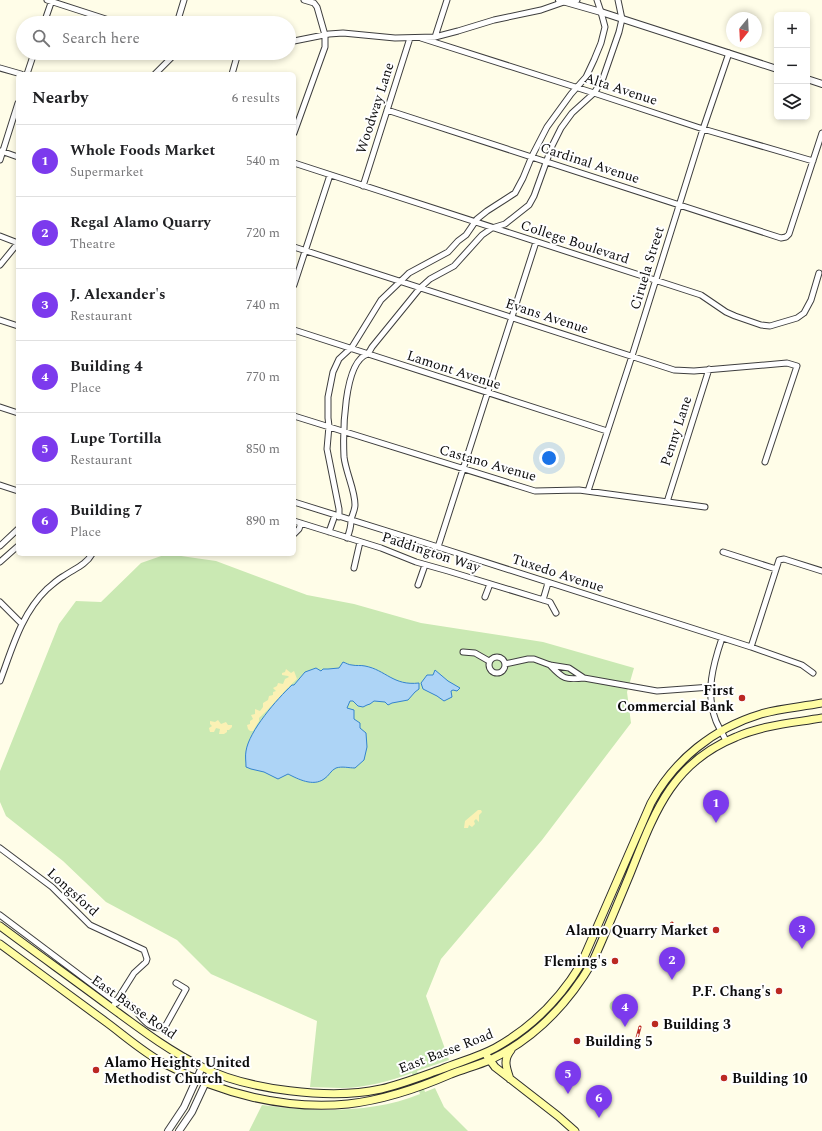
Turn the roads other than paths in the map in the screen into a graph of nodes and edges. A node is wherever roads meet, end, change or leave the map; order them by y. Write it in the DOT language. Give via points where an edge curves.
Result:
graph roads {
  1 [pos="50,0"];
  2 [pos="184,0"];
  3 [pos="304,0"];
  4 [pos="447,0"];
  5 [pos="577,0"];
  6 [pos="597,0"];
  7 [pos="618,0"];
  8 [pos="562,1"];
  9 [pos="315,2"];
  10 [pos="601,12"];
  11 [pos="46,16"];
  12 [pos="97,16"];
  13 [pos="179,16"];
  14 [pos="622,19"];
  15 [pos="325,35"];
  16 [pos="435,37"];
  17 [pos="410,38"];
  18 [pos="421,38"];
  19 [pos="296,41"];
  20 [pos="729,53"];
  21 [pos="32,60"];
  22 [pos="169,60"];
  23 [pos="236,60"];
  24 [pos="0,68"];
  25 [pos="774,68"];
  26 [pos="28,72"];
  27 [pos="157,72"];
  28 [pos="233,72"];
  29 [pos="16,73"];
  30 [pos="810,80"];
  31 [pos="822,84"];
  32 [pos="577,88"];
  33 [pos="594,93"];
  34 [pos="16,110"];
  35 [pos="387,110"];
  36 [pos="296,127"];
  37 [pos="703,129"];
  38 [pos="822,133"];
  39 [pos="1,151"];
  40 [pos="16,156"];
  41 [pos="532,156"];
  42 [pos="0,160"];
  43 [pos="547,161"];
  44 [pos="813,161"];
  45 [pos="296,164"];
  46 [pos="330,175"];
  47 [pos="363,186"];
  48 [pos="679,205"];
  49 [pos="475,222"];
  50 [pos="492,228"];
  51 [pos="0,236"];
  52 [pos="16,242"];
  53 [pos="536,242"];
  54 [pos="16,245"];
  55 [pos="296,249"];
  56 [pos="305,251"];
  57 [pos="0,265"];
  58 [pos="819,273"];
  59 [pos="296,280"];
  60 [pos="655,280"];
  61 [pos="401,282"];
  62 [pos="420,288"];
  63 [pos="512,317"];
  64 [pos="0,320"];
  65 [pos="16,325"];
  66 [pos="296,331"];
  67 [pos="350,348"];
  68 [pos="368,354"];
  69 [pos="632,356"];
  70 [pos="710,369"];
  71 [pos="487,393"];
  72 [pos="0,407"];
  73 [pos="16,412"];
  74 [pos="296,417"];
  75 [pos="329,426"];
  76 [pos="345,431"];
  77 [pos="607,432"];
  78 [pos="765,462"];
  79 [pos="463,469"];
  80 [pos="0,485"];
  81 [pos="16,490"];
  82 [pos="588,491"];
  83 [pos="667,502"];
  84 [pos="296,503"];
  85 [pos="705,507"];
  86 [pos="337,516"];
  87 [pos="351,521"];
  88 [pos="296,522"];
  89 [pos="301,523"];
  90 [pos="16,531"];
  91 [pos="296,532"];
  92 [pos="329,532"];
  93 [pos="348,538"];
  94 [pos="360,542"];
  95 [pos="0,546"];
  96 [pos="438,547"];
  97 [pos="16,548"];
  98 [pos="723,552"];
  99 [pos="91,556"];
  100 [pos="0,562"];
  101 [pos="425,564"];
  102 [pos="354,568"];
  103 [pos="776,569"];
  104 [pos="822,572"];
  105 [pos="548,583"];
  106 [pos="490,584"];
  107 [pos="418,585"];
  108 [pos="486,597"];
  109 [pos="542,600"];
  110 [pos="0,602"];
  111 [pos="556,613"];
  112 [pos="22,624"];
  113 [pos="722,638"];
  114 [pos="751,648"];
  115 [pos="463,652"];
  116 [pos="489,662"];
  117 [pos="505,664"];
  118 [pos="550,665"];
  119 [pos="813,673"];
  120 [pos="1,674"];
  121 [pos="584,678"];
  122 [pos="0,681"];
  123 [pos="710,687"];
  124 [pos="822,703"];
  125 [pos="822,718"];
  126 [pos="722,732"];
  127 [pos="726,741"];
  128 [pos="642,822"];
  129 [pos="650,825"];
  130 [pos="0,848"];
  131 [pos="0,915"];
  132 [pos="0,926"];
  133 [pos="0,944"];
  134 [pos="176,983"];
  135 [pos="117,1003"];
  136 [pos="512,1048"];
  137 [pos="485,1052"];
  138 [pos="489,1060"];
  139 [pos="202,1067"];
  140 [pos="211,1071"];
  141 [pos="196,1079"];
  142 [pos="510,1079"];
  143 [pos="205,1084"];
  144 [pos="168,1131"];
  145 [pos="179,1131"];
  146 [pos="575,1131"];
  1 -- 11 [label="street"];
  1 -- 12 [label="street"];
  2 -- 13 [label="street"];
  3 -- 9 [label="street"];
  4 -- 16 [label="street"];
  5 -- 8 [label="street"];
  6 -- 10 [label="street"];
  7 -- 14 [label="street"];
  8 -- 10 [label="street"];
  8 -- 16 [label="street" via="541,10"];
  9 -- 15 [label="street"];
  10 -- 14 [label="street"];
  10 -- 32 [label="street" via="605,27 601,42 586,77"];
  14 -- 20 [label="street"];
  14 -- 33 [label="street" via="605,74"];
  15 -- 17 [label="street" via="342,33"];
  15 -- 19 [label="street"];
  15 -- 36 [label="street" via="325,47"];
  16 -- 18 [label="street"];
  17 -- 18 [label="street"];
  17 -- 35 [label="street, Woodway Lane"];
  18 -- 32 [label="street, Alta Avenue"];
  20 -- 25 [label="street"];
  20 -- 37 [label="street, Ciruela Street"];
  21 -- 26 [label="street"];
  22 -- 27 [label="street"];
  23 -- 28 [label="street"];
  24 -- 29 [label="street"];
  30 -- 31 [label="street"];
  32 -- 33 [label="street, Alta Avenue"];
  32 -- 41 [label="street" via="547,127"];
  33 -- 37 [label="street, Alta Avenue"];
  33 -- 43 [label="street" via="572,113 561,128"];
  34 -- 39 [label="street"];
  35 -- 41 [label="street, Cardinal Avenue"];
  35 -- 47 [label="street, Woodway Lane"];
  37 -- 44 [label="street, Alta Avenue"];
  37 -- 48 [label="street, Ciruela Street"];
  38 -- 44 [label="street"];
  39 -- 40 [label="street"];
  39 -- 42 [label="street"];
  41 -- 43 [label="street, Cardinal Avenue"];
  41 -- 49 [label="street" via="515,193"];
  43 -- 48 [label="street, Cardinal Avenue"];
  43 -- 50 [label="street" via="529,205 505,224"];
  44 -- 48 [label="street, Cardinal Avenue" via="786,237 781,238"];
  45 -- 46 [label="street, College Boulevard"];
  46 -- 47 [label="street, College Boulevard"];
  46 -- 56 [label="street"];
  47 -- 49 [label="street, College Boulevard"];
  48 -- 60 [label="street, Ciruela Street"];
  49 -- 50 [label="street, College Boulevard"];
  49 -- 61 [label="street" via="466,235 448,252 409,273"];
  50 -- 53 [label="street, College Boulevard"];
  50 -- 62 [label="street" via="482,235 454,266 430,279"];
  51 -- 52 [label="street"];
  53 -- 60 [label="street, College Boulevard"];
  53 -- 63 [label="street"];
  54 -- 57 [label="street"];
  55 -- 56 [label="street, Evans Avenue"];
  56 -- 59 [label="street"];
  56 -- 61 [label="street, Evans Avenue"];
  58 -- 60 [label="street, College Boulevard" via="804,313 797,318 770,326 735,316 701,295"];
  60 -- 69 [label="street, Ciruela Street"];
  61 -- 62 [label="street, Evans Avenue"];
  61 -- 67 [label="street" via="382,300"];
  62 -- 63 [label="street, Evans Avenue"];
  62 -- 68 [label="street"];
  63 -- 69 [label="street, Evans Avenue"];
  63 -- 71 [label="street"];
  64 -- 65 [label="street"];
  66 -- 67 [label="street, Lamont Avenue"];
  67 -- 68 [label="street, Lamont Avenue"];
  67 -- 75 [label="street" via="339,359 334,372 328,397"];
  68 -- 71 [label="street, Lamont Avenue"];
  68 -- 76 [label="street" via="355,368 350,380 346,398"];
  69 -- 70 [label="street, Evans Avenue" via="674,370"];
  69 -- 77 [label="street, Ciruela Street"];
  70 -- 78 [label="street, Evans Avenue" via="787,363 797,366"];
  70 -- 83 [label="street, Penny Lane"];
  71 -- 77 [label="street, Lamont Avenue"];
  71 -- 79 [label="street"];
  72 -- 73 [label="street"];
  74 -- 75 [label="street, Castano Avenue"];
  75 -- 76 [label="street, Castano Avenue"];
  75 -- 86 [label="street" via="327,449 339,509"];
  76 -- 79 [label="street, Castano Avenue"];
  76 -- 87 [label="street" via="344,456 355,505"];
  77 -- 82 [label="street, Ciruela Street"];
  79 -- 82 [label="street, Castano Avenue" via="535,491"];
  79 -- 96 [label="street"];
  80 -- 81 [label="street"];
  82 -- 83 [label="street, Castano Avenue"];
  83 -- 85 [label="street, Castano Avenue"];
  84 -- 86 [label="street, Tuxedo Avenue"];
  86 -- 87 [label="street, Tuxedo Avenue"];
  86 -- 92 [label="street"];
  87 -- 93 [label="street"];
  87 -- 96 [label="street, Tuxedo Avenue"];
  88 -- 89 [label="street, Paddington Way"];
  89 -- 91 [label="street"];
  89 -- 92 [label="street, Paddington Way"];
  90 -- 95 [label="street"];
  92 -- 93 [label="street, Paddington Way"];
  93 -- 94 [label="street, Paddington Way"];
  94 -- 101 [label="street, Paddington Way"];
  94 -- 102 [label="street"];
  96 -- 105 [label="street, Tuxedo Avenue"];
  97 -- 100 [label="street"];
  98 -- 103 [label="street"];
  99 -- 112 [label="street" via="86,563 63,576 46,590"];
  101 -- 106 [label="street, Paddington Way"];
  101 -- 107 [label="street"];
  103 -- 104 [label="street" via="780,560 784,559"];
  103 -- 114 [label="street"];
  105 -- 109 [label="street"];
  105 -- 113 [label="street, Tuxedo Avenue"];
  106 -- 108 [label="street"];
  106 -- 109 [label="street, Paddington Way"];
  109 -- 111 [label="street, Paddington Way" via="550,602"];
  110 -- 112 [label="street"];
  112 -- 120 [label="street"];
  113 -- 114 [label="street, Tuxedo Avenue"];
  113 -- 123 [label="street"];
  114 -- 119 [label="street, Tuxedo Avenue" via="802,665"];
  115 -- 116 [label="street" via="475,652"];
  116 -- 117 [label="street" via="497,656"];
  116 -- 117 [label="street" via="489,668 495,673 502,671"];
  117 -- 118 [label="street" via="528,659"];
  118 -- 121 [label="street" via="570,668"];
  118 -- 121 [label="street" via="564,678"];
  120 -- 122 [label="street"];
  121 -- 123 [label="street" via="657,691"];
  123 -- 126 [label="street" via="713,711"];
  124 -- 126 [label="main road, East Basse Road" via="762,714 737,722"];
  125 -- 127 [label="main road, East Basse Road" via="762,728"];
  126 -- 127 [label="street"];
  126 -- 128 [label="main road, East Basse Road" via="694,750 678,765 661,786"];
  127 -- 129 [label="main road, East Basse Road" via="702,756 681,775 663,798"];
  128 -- 129 [label="main road"];
  128 -- 137 [label="main road, East Basse Road" via="589,949 572,980 542,1015 495,1048"];
  129 -- 136 [label="main road, East Basse Road" via="600,945 584,976 548,1021"];
  130 -- 135 [label="street, Longsford" via="52,887 90,925 144,950 146,962 134,973"];
  131 -- 135 [label="street"];
  132 -- 135 [label="main road, East Basse Road"];
  133 -- 141 [label="main road, East Basse Road" via="138,1046"];
  134 -- 135 [label="street" via="186,989 166,1025 161,1028 151,1026 130,1005"];
  135 -- 139 [label="main road, East Basse Road" via="167,1047"];
  136 -- 138 [label="main road, East Basse Road"];
  136 -- 142 [label="main road" via="505,1063"];
  137 -- 138 [label="main road"];
  137 -- 140 [label="main road, East Basse Road" via="408,1081 357,1093 329,1094 277,1088 248,1083"];
  138 -- 142 [label="main road"];
  138 -- 143 [label="main road, East Basse Road" via="430,1083 350,1104 268,1101"];
  139 -- 140 [label="main road, East Basse Road"];
  139 -- 141 [label="street"];
  140 -- 143 [label="street"];
  141 -- 143 [label="main road, East Basse Road"];
  141 -- 144 [label="street" via="184,1107"];
  142 -- 146 [label="main road"];
  143 -- 145 [label="street" via="192,1112"];
}
